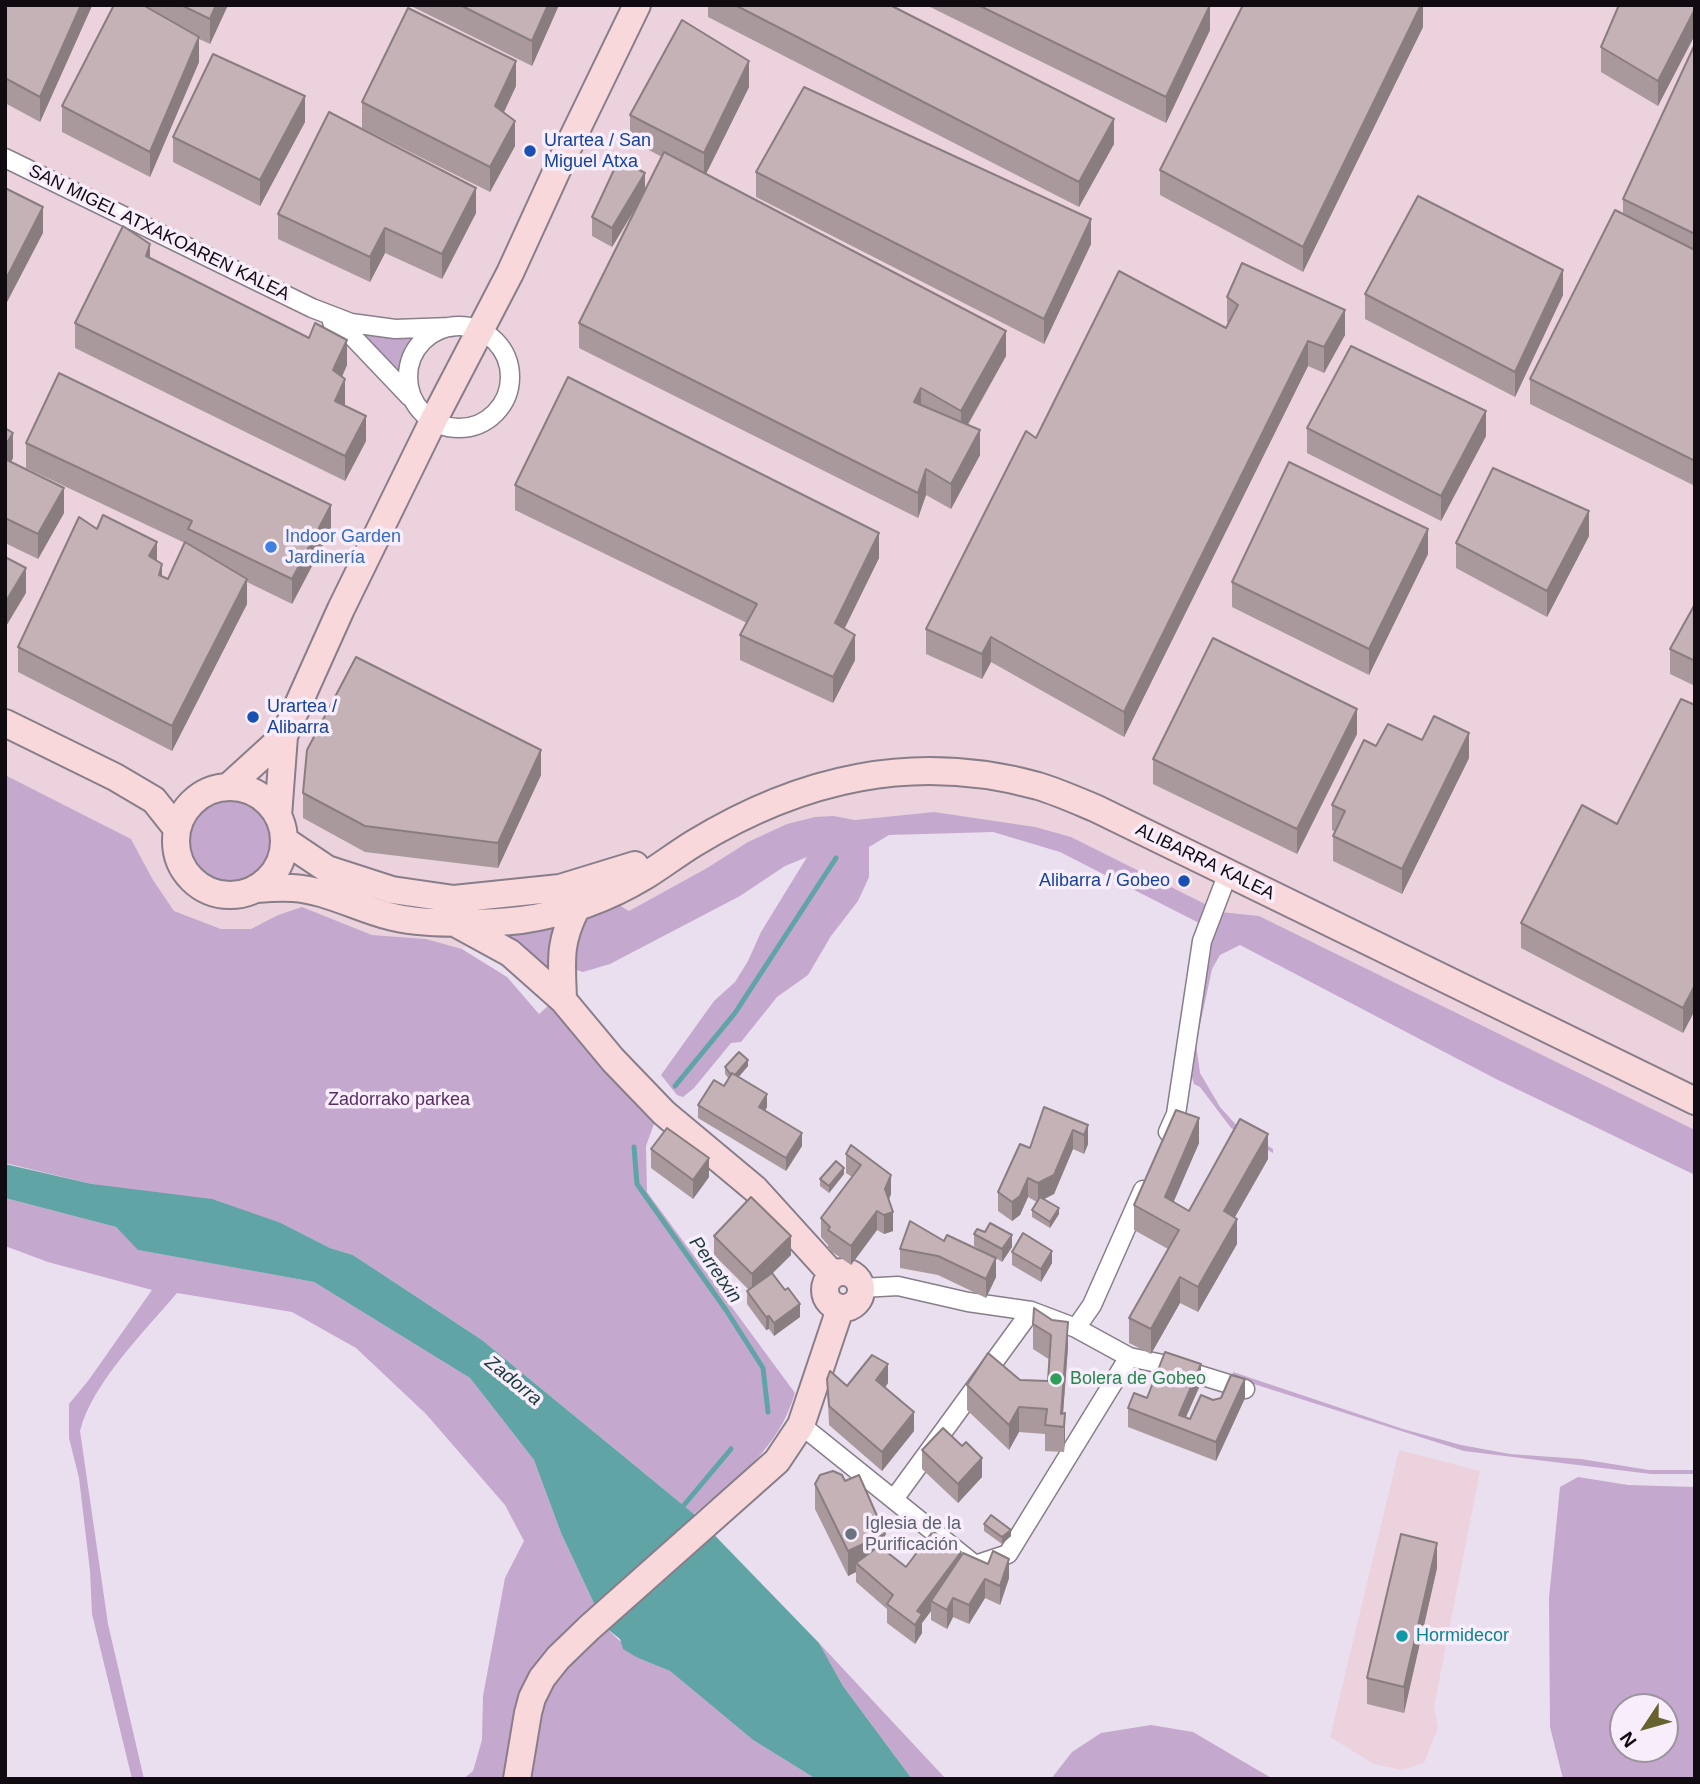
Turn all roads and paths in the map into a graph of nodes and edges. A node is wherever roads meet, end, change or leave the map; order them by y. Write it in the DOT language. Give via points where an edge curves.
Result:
graph roads {
  1 [pos="638,5"];
  2 [pos="5,158"];
  3 [pos="312,308"];
  4 [pos="451,327"];
  5 [pos="480,331"];
  6 [pos="414,401"];
  7 [pos="433,421"];
  8 [pos="5,723"];
  9 [pos="284,736"];
  10 [pos="118,779"];
  11 [pos="216,790"];
  12 [pos="281,828"];
  13 [pos="177,830"];
  14 [pos="692,844"];
  15 [pos="1228,873"];
  16 [pos="256,889"];
  17 [pos="576,909"];
  18 [pos="455,923"];
  19 [pos="563,1000"];
  20 [pos="1689,1095"];
  21 [pos="1160,1150"];
  22 [pos="1150,1174"];
  23 [pos="833,1275"];
  24 [pos="862,1288"];
  25 [pos="840,1308"];
  26 [pos="1031,1311"];
  27 [pos="1076,1328"];
  28 [pos="1129,1357"];
  29 [pos="1245,1389"];
  30 [pos="801,1425"];
  31 [pos="894,1499"];
  32 [pos="517,1779"];
  1 -- 5 [label="street"];
  2 -- 3 [label="street, SAN MIGEL ATXAKOAREN KALEA"];
  3 -- 4 [label="street, SAN MIGEL ATXAKOAREN KALEA" via="352,323 395,329"];
  3 -- 6 [label="street, SAN MIGEL ATXAKOAREN KALEA" via="351,335"];
  4 -- 5 [label="street, SAN MIGEL ATXAKOAREN KALEA"];
  4 -- 6 [label="street" via="422,341 413,354 408,386"];
  5 -- 7 [label="street"];
  5 -- 7 [label="street" via="494,340 508,364 508,392 502,405 468,428"];
  6 -- 7 [label="street, SAN MIGEL ATXAKOAREN KALEA"];
  7 -- 9 [label="street"];
  8 -- 10 [label="street"];
  9 -- 11 [label="street"];
  9 -- 12 [label="street"];
  10 -- 11 [label="street" via="183,793"];
  10 -- 13 [label="street" via="154,800"];
  11 -- 12 [label="street" via="248,790 265,800"];
  11 -- 13 [label="street" via="187,808"];
  12 -- 14 [label="street, ALIBARRA KALEA" via="327,869 392,890 454,899 560,888"];
  12 -- 16 [label="street" via="281,859"];
  13 -- 16 [label="street" via="179,860 197,885 226,895"];
  14 -- 15 [label="street, ALIBARRA KALEA" via="797,792 835,781 923,771 1039,786"];
  14 -- 17 [label="street, ALIBARRA KALEA" via="643,877"];
  15 -- 20 [label="street, ALIBARRA KALEA"];
  15 -- 21 [label="street" via="1202,941 1176,1114"];
  16 -- 18 [label="street, ALIBARRA KALEA" via="295,888 391,917"];
  17 -- 18 [label="street, ALIBARRA KALEA" via="519,920"];
  17 -- 19 [label="street" via="563,941"];
  18 -- 19 [label="street" via="510,953"];
  19 -- 23 [label="street" via="664,1113 755,1189"];
  22 -- 27 [label="street" via="1092,1305"];
  23 -- 24 [label="street" via="845,1272 856,1277"];
  23 -- 25 [label="street" via="825,1294 830,1304"];
  24 -- 25 [label="street" via="856,1304"];
  24 -- 26 [label="street" via="898,1286"];
  25 -- 30 [label="street"];
  26 -- 27 [label="street"];
  26 -- 31 [label="street"];
  27 -- 28 [label="street"];
  28 -- 29 [label="street"];
  28 -- 31 [label="street" via="1008,1553 975,1565"];
  30 -- 31 [label="street"];
  30 -- 32 [label="street" via="777,1461 550,1668 532,1698"];
}
